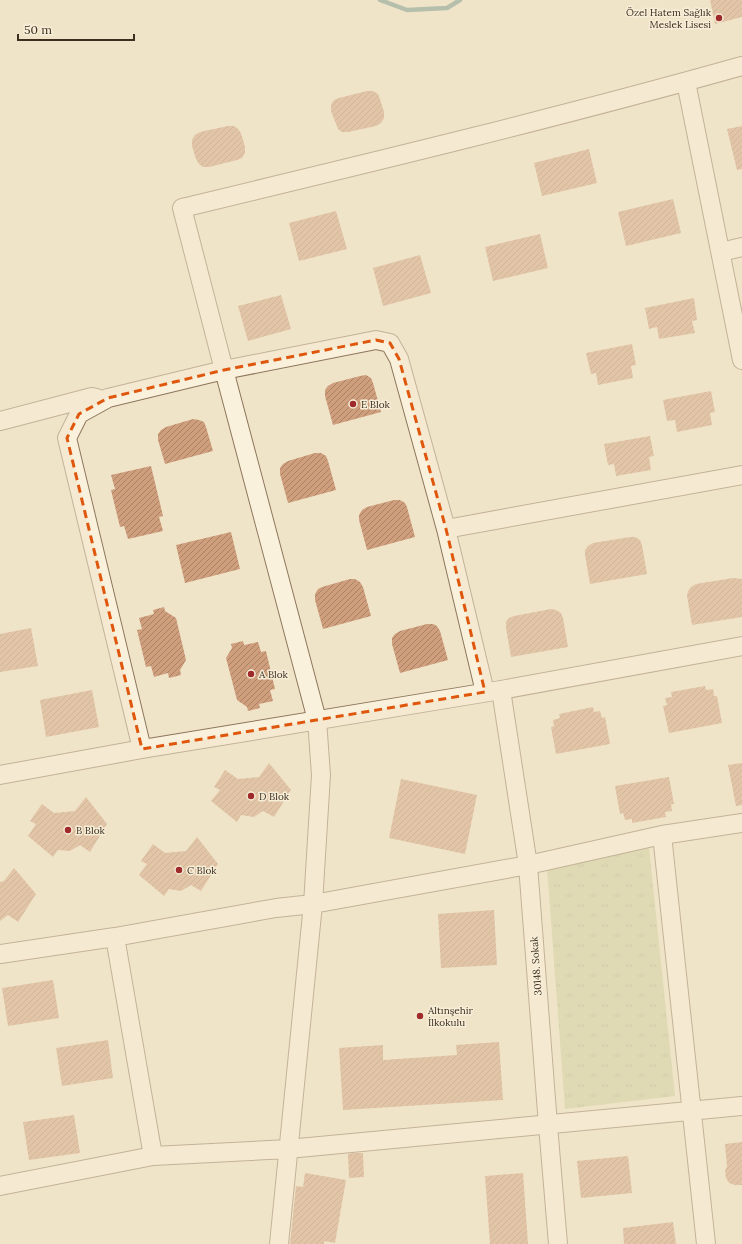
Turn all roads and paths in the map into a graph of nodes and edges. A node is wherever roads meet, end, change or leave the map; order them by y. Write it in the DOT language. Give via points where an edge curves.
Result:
graph roads {
  1 [pos="742,66"];
  2 [pos="686,82"];
  3 [pos="742,247"];
  4 [pos="721,252"];
  5 [pos="742,360"];
  6 [pos="224,370"];
  7 [pos="108,398"];
  8 [pos="0,421"];
  9 [pos="742,475"];
  10 [pos="446,529"];
  11 [pos="742,646"];
  12 [pos="493,691"];
  13 [pos="317,720"];
  14 [pos="142,749"];
  15 [pos="0,775"];
  16 [pos="742,823"];
  17 [pos="662,835"];
  18 [pos="528,865"];
  19 [pos="313,904"];
  20 [pos="115,937"];
  21 [pos="0,954"];
  22 [pos="742,1106"];
  23 [pos="691,1112"];
  24 [pos="548,1125"];
  25 [pos="288,1149"];
  26 [pos="153,1156"];
  27 [pos="0,1186"];
  28 [pos="279,1244"];
  29 [pos="558,1244"];
  30 [pos="706,1244"];
  1 -- 2 [label="street"];
  2 -- 4 [label="street"];
  2 -- 6 [label="street" via="182,208"];
  3 -- 4 [label="street"];
  4 -- 5 [label="street"];
  6 -- 7 [label="street, 30148. Sokak"];
  6 -- 10 [label="street, 30148. Sokak" via="376,340 390,344 399,359"];
  6 -- 13 [label="street"];
  7 -- 8 [label="street" via="92,397"];
  7 -- 14 [label="street" via="79,414 67,438"];
  9 -- 10 [label="street"];
  10 -- 12 [label="street, 30148. Sokak"];
  11 -- 12 [label="street"];
  12 -- 13 [label="street"];
  12 -- 18 [label="street, 30148. Sokak"];
  13 -- 14 [label="street"];
  13 -- 19 [label="street" via="320,775"];
  14 -- 15 [label="street"];
  16 -- 17 [label="street"];
  17 -- 18 [label="street"];
  17 -- 23 [label="street"];
  18 -- 19 [label="street"];
  18 -- 24 [label="street, 30148. Sokak"];
  19 -- 20 [label="street" via="276,908"];
  19 -- 25 [label="street"];
  20 -- 21 [label="street"];
  20 -- 26 [label="street"];
  22 -- 23 [label="street"];
  23 -- 24 [label="street"];
  23 -- 30 [label="street"];
  24 -- 25 [label="street"];
  24 -- 29 [label="street, 30148. Sokak"];
  25 -- 26 [label="street"];
  25 -- 28 [label="street"];
  26 -- 27 [label="street"];
}
